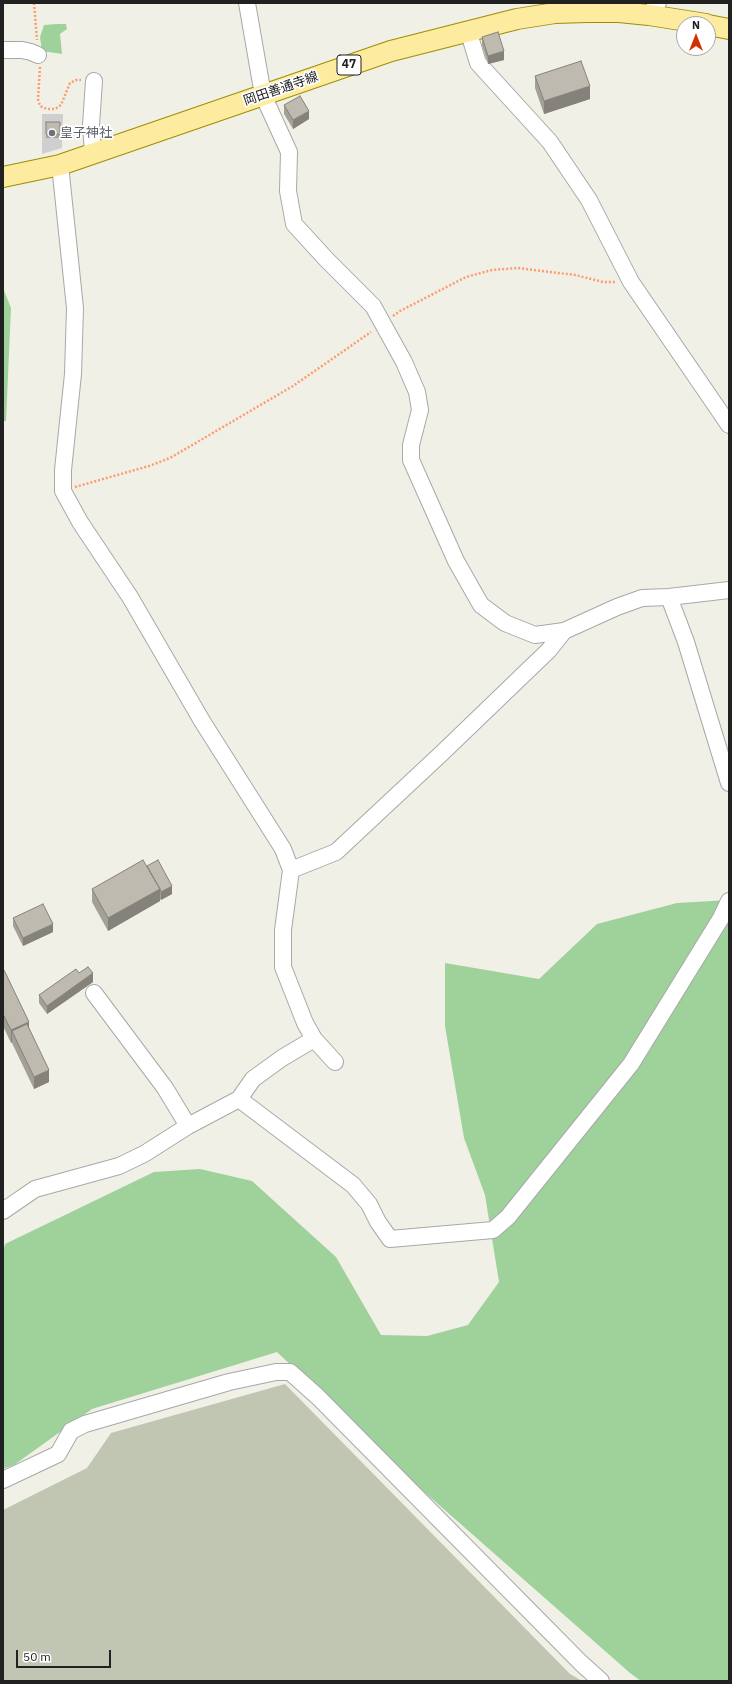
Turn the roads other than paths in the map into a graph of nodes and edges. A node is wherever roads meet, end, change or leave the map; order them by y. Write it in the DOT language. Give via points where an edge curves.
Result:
graph roads {
  1 [pos="247,3"];
  2 [pos="654,9"];
  3 [pos="679,16"];
  4 [pos="716,26"];
  5 [pos="468,30"];
  6 [pos="729,30"];
  7 [pos="3,50"];
  8 [pos="38,55"];
  9 [pos="94,81"];
  10 [pos="263,95"];
  11 [pos="93,153"];
  12 [pos="60,165"];
  13 [pos="3,177"];
  14 [pos="729,425"];
  15 [pos="729,590"];
  16 [pos="669,598"];
  17 [pos="564,631"];
  18 [pos="729,783"];
  19 [pos="291,870"];
  20 [pos="729,900"];
  21 [pos="94,993"];
  22 [pos="314,1038"];
  23 [pos="335,1062"];
  24 [pos="238,1099"];
  25 [pos="188,1126"];
  26 [pos="3,1211"];
  27 [pos="3,1480"];
  28 [pos="601,1681"];
  1 -- 10 [label="street"];
  2 -- 3 [label="main road, 岡田善通寺線 / 47"];
  2 -- 5 [label="main road, 岡田善通寺線 / 47" via="555,13"];
  4 -- 6 [label="main road, 岡田善通寺線 / 47"];
  5 -- 10 [label="main road, 岡田善通寺線 / 47" via="391,50"];
  5 -- 14 [label="street" via="478,63 550,142 589,200 631,282"];
  7 -- 8 [label="street" via="22,50"];
  9 -- 11 [label="street" via="90,125"];
  10 -- 11 [label="main road, 岡田善通寺線 / 47"];
  10 -- 17 [label="street" via="289,152 288,191 294,224 373,306 415,386 420,410 410,460 456,561 481,605 505,623 535,635"];
  11 -- 12 [label="main road, 岡田善通寺線 / 47"];
  12 -- 13 [label="main road, 岡田善通寺線 / 47"];
  12 -- 19 [label="street" via="76,308 63,491 283,849"];
  15 -- 16 [label="street"];
  16 -- 17 [label="street" via="642,598 617,606"];
  16 -- 18 [label="street" via="686,642"];
  17 -- 19 [label="street" via="526,672 336,852"];
  19 -- 22 [label="street" via="283,930 283,967 305,1023"];
  20 -- 24 [label="street" via="721,918 631,1064 508,1217 493,1230 390,1239 369,1204 353,1185"];
  21 -- 25 [label="street" via="165,1088"];
  22 -- 23 [label="street"];
  22 -- 24 [label="street" via="253,1079"];
  24 -- 25 [label="street"];
  25 -- 26 [label="street" via="144,1154 119,1166 35,1189"];
  27 -- 28 [label="street" via="58,1454 71,1431 86,1424 229,1382 276,1372 290,1372 318,1397"];
}
